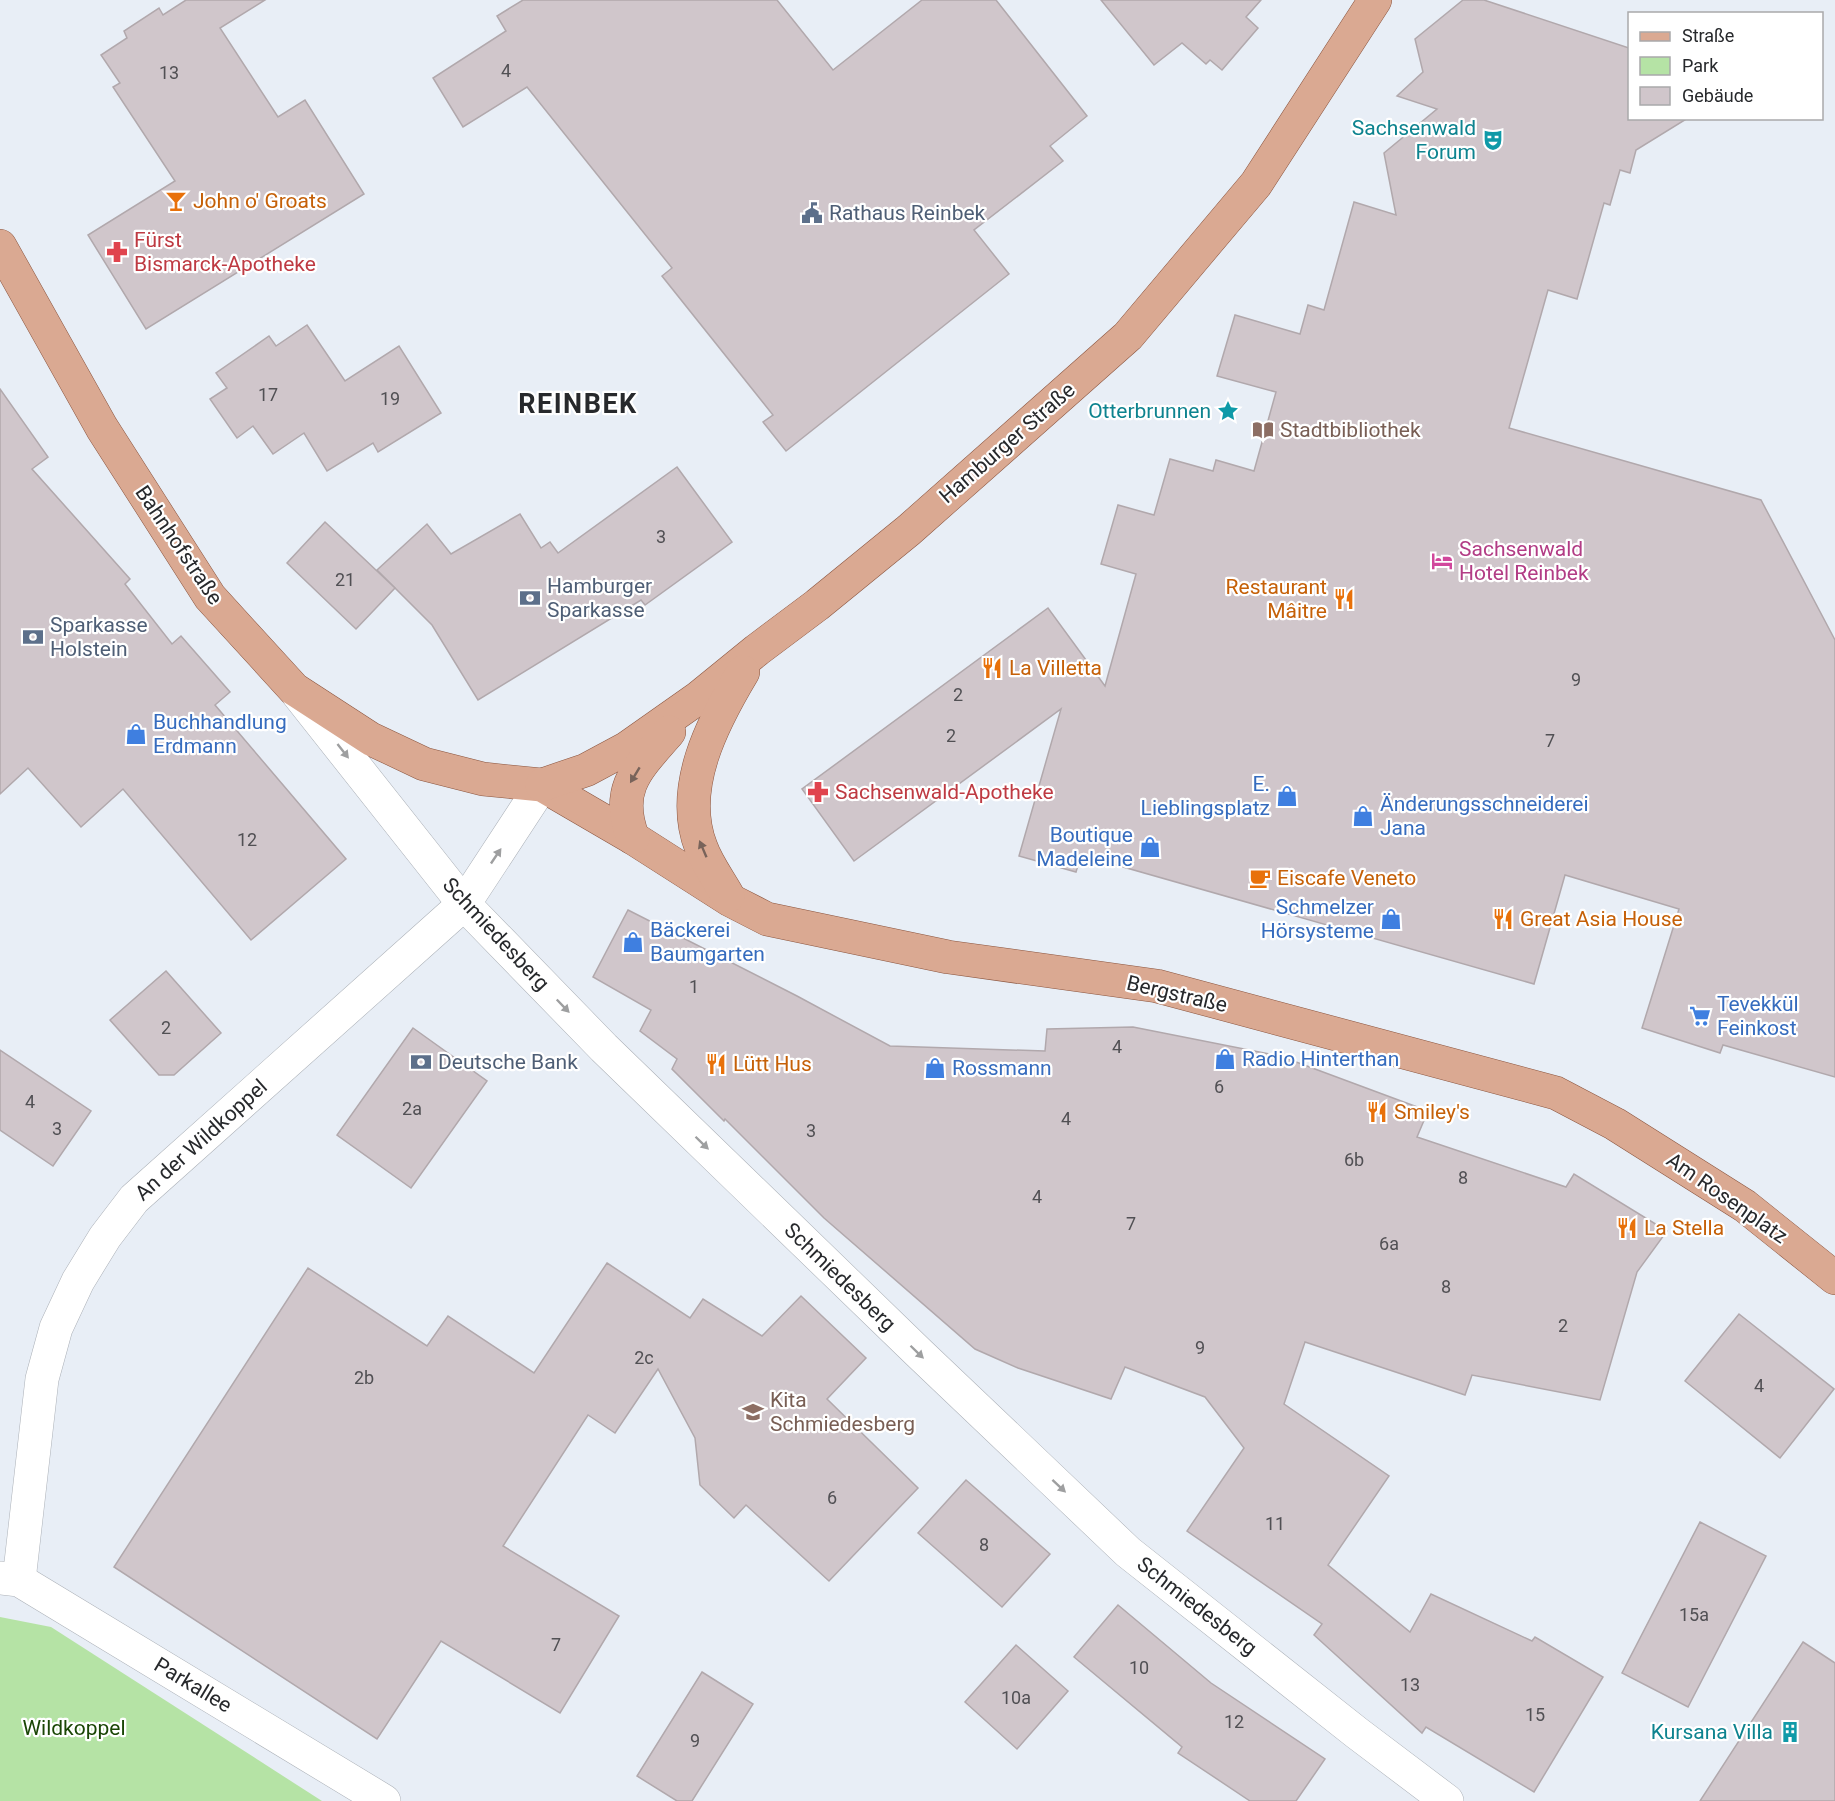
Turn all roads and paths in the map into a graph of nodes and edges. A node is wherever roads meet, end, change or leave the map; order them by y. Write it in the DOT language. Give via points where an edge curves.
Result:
graph roads {
  1 [pos="1375,0"];
  2 [pos="0,246"];
  3 [pos="757,650"];
  4 [pos="294,689"];
  5 [pos="698,698"];
  6 [pos="543,785"];
  7 [pos="633,838"];
  8 [pos="730,900"];
  9 [pos="464,904"];
  10 [pos="1615,1124"];
  11 [pos="1835,1278"];
  12 [pos="9,1579"];
  13 [pos="384,1801"];
  14 [pos="1448,1801"];
  1 -- 3 [label="main road, Hamburger Straße" via="1256,184 1128,336 909,530"];
  2 -- 4 [label="main road, Bahnhofstraße" via="102,428 210,597"];
  3 -- 5 [label="main road, Hamburger Straße"];
  8 -- 3 [label="main road, one-way" via="701,848 693,808 700,764 720,710"];
  4 -- 6 [label="main road, Bahnhofstraße" via="371,739 424,764 483,779"];
  4 -- 9 [label="street, Schmiedesberg, one-way"];
  5 -- 6 [label="main road, Hamburger Straße" via="627,748 586,770"];
  5 -- 7 [label="main road, one-way" via="643,762 628,787 627,822"];
  6 -- 7 [label="main road, Bergstraße"];
  9 -- 6 [label="street, An der Wildkoppel, one-way"];
  7 -- 8 [label="main road, Bergstraße"];
  8 -- 10 [label="main road, Bergstraße" via="767,919 948,957 1157,986 1556,1093"];
  9 -- 12 [label="street, An der Wildkoppel" via="134,1199 105,1237 56,1328 42,1379"];
  9 -- 14 [label="street, Schmiedesberg, one-way" via="604,1048 1128,1552"];
  10 -- 11 [label="main road, Am Rosenplatz" via="1745,1206"];
  12 -- 13 [label="street, Parkallee"];
}
